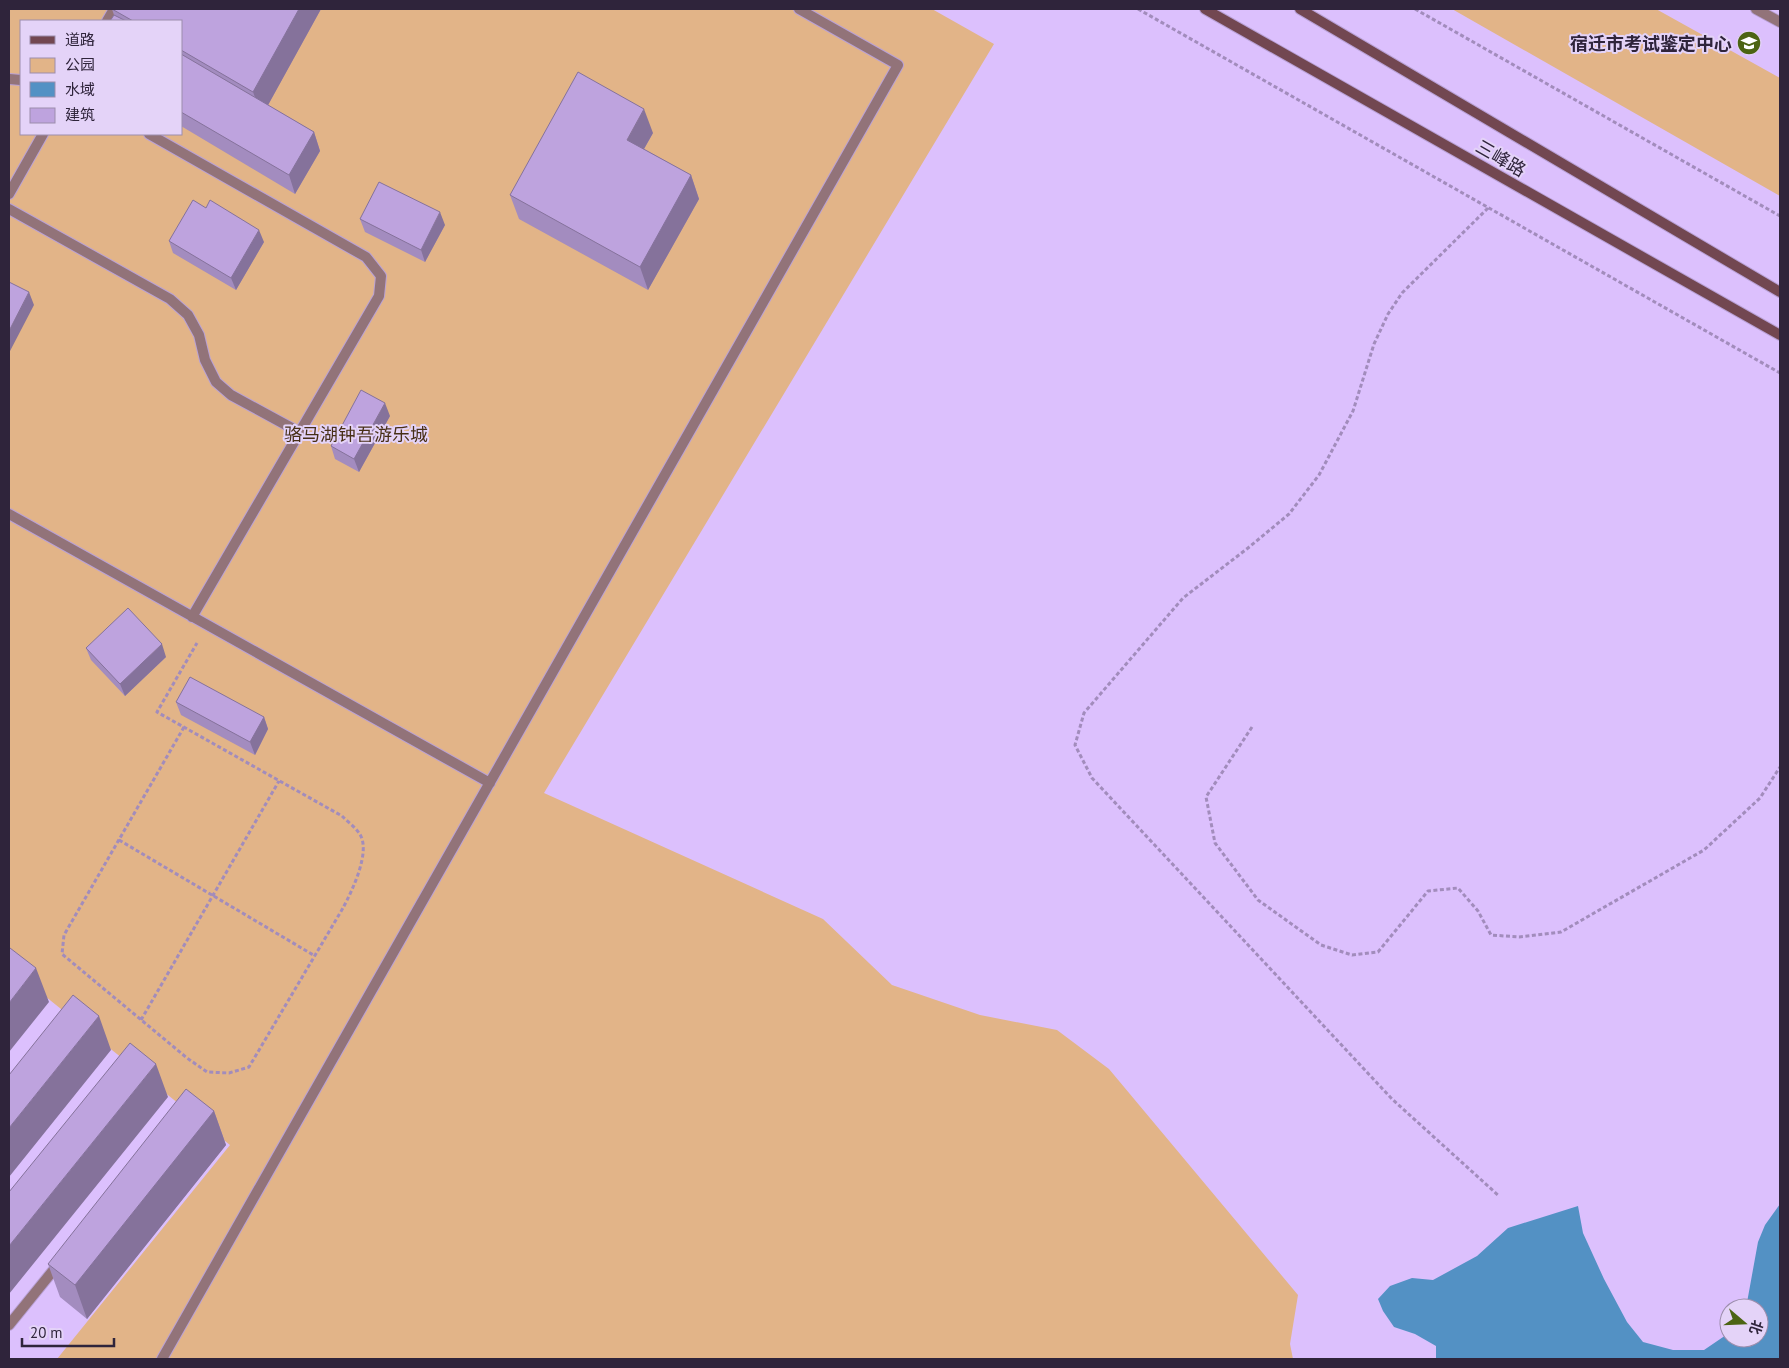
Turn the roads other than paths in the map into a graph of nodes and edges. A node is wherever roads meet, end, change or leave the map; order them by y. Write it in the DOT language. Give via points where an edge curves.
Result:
graph roads {
  1 [pos="114,9"];
  2 [pos="800,9"];
  3 [pos="1205,9"];
  4 [pos="1300,9"];
  5 [pos="1756,9"];
  6 [pos="108,20"];
  7 [pos="1780,22"];
  8 [pos="42,135"];
  9 [pos="151,135"];
  10 [pos="9,194"];
  11 [pos="9,209"];
  12 [pos="1780,292"];
  13 [pos="1780,335"];
  14 [pos="299,432"];
  15 [pos="9,514"];
  16 [pos="192,617"];
  17 [pos="490,783"];
  18 [pos="64,1256"];
  19 [pos="9,1325"];
  20 [pos="162,1359"];
  1 -- 6 [label="street"];
  2 -- 17 [label="street" via="898,65"];
  3 -- 13 [label="main road, 三峰路"];
  4 -- 12 [label="main road, 三峰路"];
  5 -- 7 [label="street"];
  8 -- 10 [label="street"];
  9 -- 14 [label="street" via="366,257 381,276 379,296"];
  11 -- 14 [label="street" via="170,299 188,315 216,382 231,396"];
  14 -- 16 [label="street"];
  15 -- 16 [label="street"];
  16 -- 17 [label="street"];
  17 -- 20 [label="street"];
  18 -- 19 [label="street"];
}
